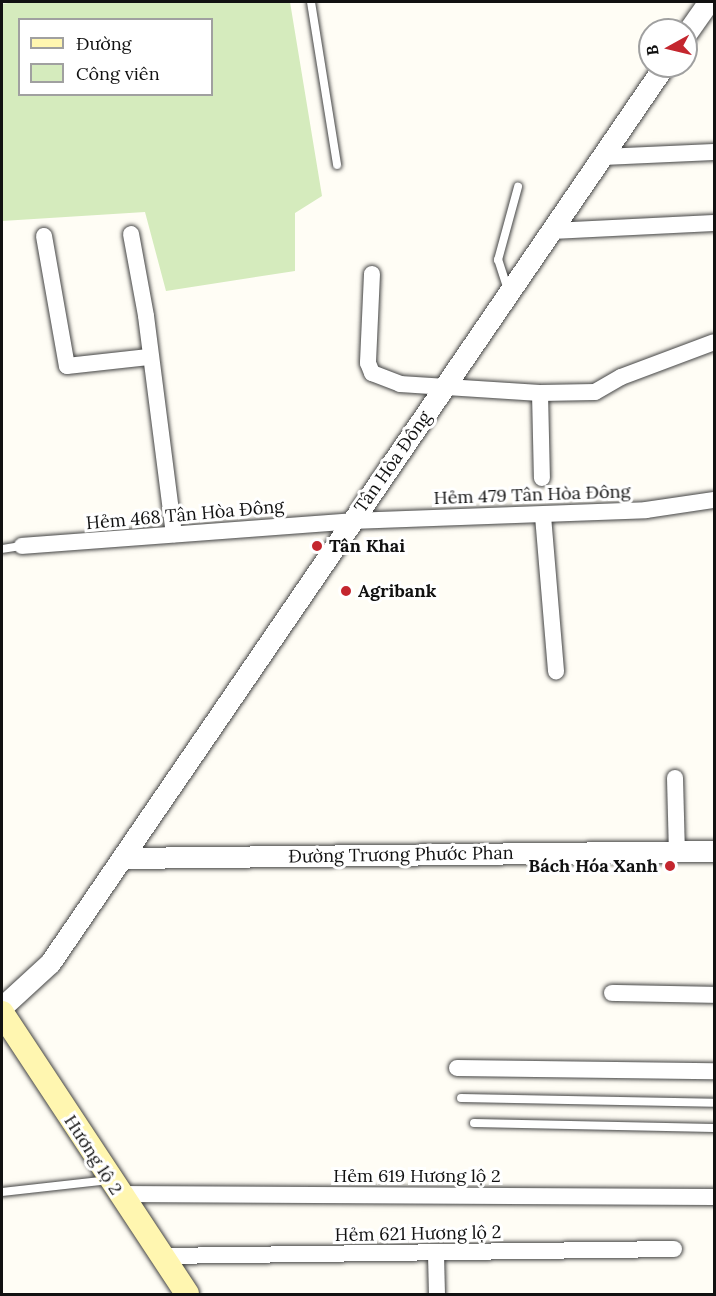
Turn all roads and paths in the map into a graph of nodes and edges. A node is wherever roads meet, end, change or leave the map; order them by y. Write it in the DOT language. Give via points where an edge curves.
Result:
graph roads {
  1 [pos="311,2"];
  2 [pos="708,2"];
  3 [pos="697,18"];
  4 [pos="656,78"];
  5 [pos="714,152"];
  6 [pos="603,157"];
  7 [pos="337,165"];
  8 [pos="518,187"];
  9 [pos="714,223"];
  10 [pos="552,231"];
  11 [pos="130,234"];
  12 [pos="44,236"];
  13 [pos="372,274"];
  14 [pos="509,293"];
  15 [pos="714,342"];
  16 [pos="149,357"];
  17 [pos="443,389"];
  18 [pos="540,393"];
  19 [pos="542,478"];
  20 [pos="714,500"];
  21 [pos="543,516"];
  22 [pos="351,521"];
  23 [pos="174,534"];
  24 [pos="22,546"];
  25 [pos="2,549"];
  26 [pos="556,671"];
  27 [pos="675,778"];
  28 [pos="714,851"];
  29 [pos="677,852"];
  30 [pos="124,858"];
  31 [pos="612,993"];
  32 [pos="714,995"];
  33 [pos="2,1006"];
  34 [pos="2,1013"];
  35 [pos="457,1068"];
  36 [pos="714,1071"];
  37 [pos="461,1098"];
  38 [pos="714,1103"];
  39 [pos="474,1123"];
  40 [pos="714,1128"];
  41 [pos="114,1187"];
  42 [pos="2,1192"];
  43 [pos="714,1197"];
  44 [pos="674,1249"];
  45 [pos="436,1254"];
  46 [pos="161,1256"];
  47 [pos="187,1294"];
  48 [pos="437,1294"];
  1 -- 7 [label="lane"];
  2 -- 3 [label="street"];
  4 -- 6 [label="street, Tân Hòa Đông"];
  5 -- 6 [label="street"];
  6 -- 10 [label="street, Tân Hòa Đông"];
  8 -- 14 [label="lane" via="498,260"];
  9 -- 10 [label="street"];
  10 -- 14 [label="street, Tân Hòa Đông"];
  11 -- 16 [label="street"];
  12 -- 16 [label="street" via="67,366"];
  13 -- 17 [label="street" via="367,347 372,373 385,381"];
  14 -- 17 [label="street, Tân Hòa Đông"];
  15 -- 18 [label="street" via="621,377 595,392"];
  16 -- 23 [label="street"];
  17 -- 18 [label="street"];
  17 -- 22 [label="street, Tân Hòa Đông"];
  18 -- 19 [label="street"];
  20 -- 21 [label="street, Hẻm 479 Tân Hòa Đông" via="646,510"];
  21 -- 22 [label="street, Hẻm 479 Tân Hòa Đông"];
  21 -- 26 [label="street"];
  22 -- 23 [label="street, Hẻm 468 Tân Hòa Đông"];
  22 -- 30 [label="street, Tân Hòa Đông"];
  23 -- 24 [label="street, Hẻm 468 Tân Hòa Đông"];
  24 -- 25 [label="lane"];
  27 -- 29 [label="street"];
  28 -- 29 [label="street, Đường Trương Phước Phan"];
  29 -- 30 [label="street, Đường Trương Phước Phan"];
  30 -- 33 [label="street, Tân Hòa Đông" via="50,963"];
  31 -- 32 [label="street"];
  34 -- 41 [label="main road, Hương lộ 2"];
  35 -- 36 [label="street"];
  37 -- 38 [label="lane"];
  39 -- 40 [label="lane"];
  41 -- 42 [label="lane"];
  41 -- 43 [label="street, Hẻm 619 Hương lộ 2"];
  41 -- 46 [label="main road, Hương lộ 2"];
  44 -- 45 [label="street, Hẻm 621 Hương lộ 2"];
  45 -- 46 [label="street, Hẻm 621 Hương lộ 2"];
  45 -- 48 [label="street"];
  46 -- 47 [label="main road, Hương lộ 2"];
}
